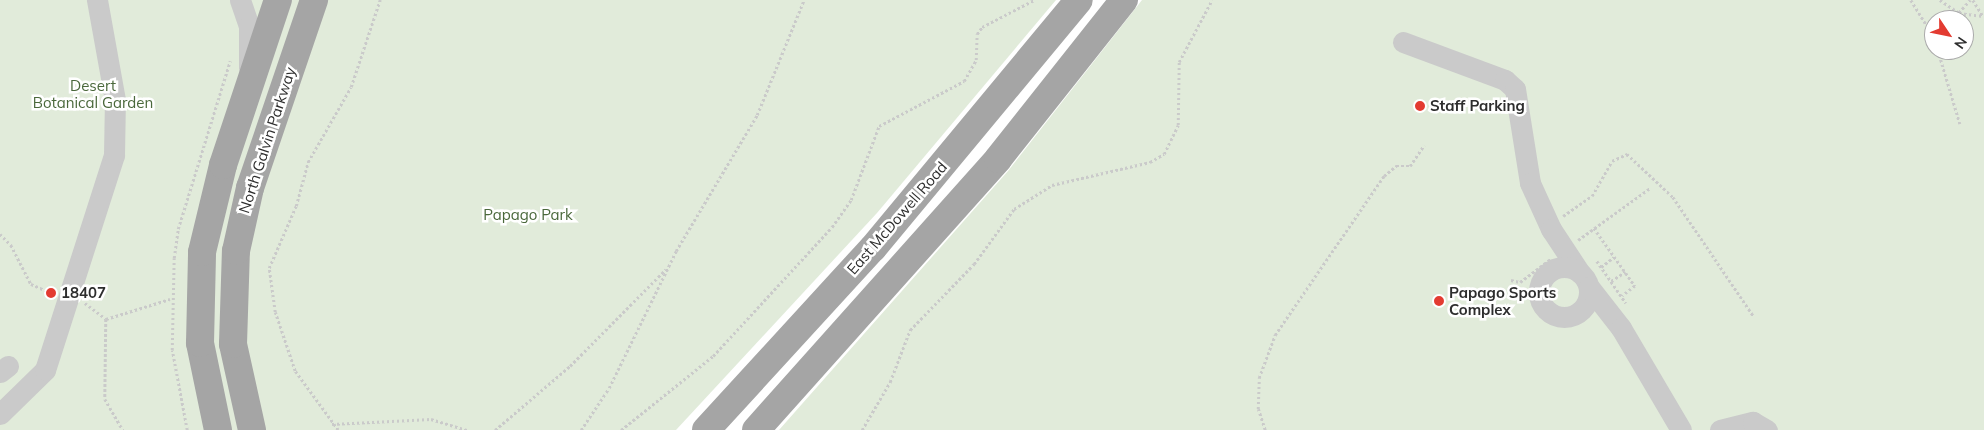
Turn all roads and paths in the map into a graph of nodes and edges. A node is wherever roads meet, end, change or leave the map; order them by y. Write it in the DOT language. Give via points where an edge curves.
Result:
graph roads {
  1 [pos="97,0"];
  2 [pos="240,0"];
  3 [pos="278,0"];
  4 [pos="314,0"];
  5 [pos="380,0"];
  6 [pos="804,0"];
  7 [pos="1034,0"];
  8 [pos="1079,0"];
  9 [pos="1124,0"];
  10 [pos="1212,0"];
  11 [pos="1912,0"];
  12 [pos="1940,0"];
  13 [pos="1972,0"];
  14 [pos="1955,10"];
  15 [pos="1962,10"];
  16 [pos="1984,16"];
  17 [pos="1924,20"];
  18 [pos="1403,42"];
  19 [pos="1941,60"];
  20 [pos="246,96"];
  21 [pos="1960,124"];
  22 [pos="1424,145"];
  23 [pos="1650,188"];
  24 [pos="1548,222"];
  25 [pos="1594,228"];
  26 [pos="0,234"];
  27 [pos="1576,242"];
  28 [pos="1614,257"];
  29 [pos="1552,258"];
  30 [pos="669,266"];
  31 [pos="1601,267"];
  32 [pos="1625,272"];
  33 [pos="1589,274"];
  34 [pos="1511,280"];
  35 [pos="1611,281"];
  36 [pos="55,293"];
  37 [pos="1622,296"];
  38 [pos="170,298"];
  39 [pos="84,302"];
  40 [pos="1626,303"];
  41 [pos="1753,315"];
  42 [pos="106,319"];
  43 [pos="0,416"];
  44 [pos="331,424"];
  45 [pos="1723,429"];
  46 [pos="6,430"];
  47 [pos="123,430"];
  48 [pos="218,430"];
  49 [pos="252,430"];
  50 [pos="338,430"];
  51 [pos="468,430"];
  52 [pos="495,430"];
  53 [pos="581,430"];
  54 [pos="621,430"];
  55 [pos="706,430"];
  56 [pos="756,430"];
  57 [pos="862,430"];
  58 [pos="1265,430"];
  59 [pos="1681,430"];
  60 [pos="1767,430"];
  1 -- 43 [label="street" via="114,83 114,155 44,370"];
  2 -- 20 [label="street" via="251,44"];
  3 -- 20 [label="main road"];
  4 -- 49 [label="main road, North Galvin Parkway" via="250,188 236,251 233,344"];
  5 -- 44 [label="path" via="351,87 308,162 296,206 269,268 275,312 295,371"];
  6 -- 30 [label="path" via="757,115"];
  7 -- 54 [label="path" via="982,26 977,34 976,60 964,81 879,126 851,200 832,227 713,356"];
  8 -- 55 [label="main road, East McDowell Road" via="873,248"];
  9 -- 56 [label="main road" via="998,159"];
  10 -- 57 [label="path" via="1179,62 1178,125 1164,154 1150,162 1086,174 1052,185 1014,209 974,264 910,330 890,382"];
  11 -- 17 [label="path"];
  12 -- 14 [label="path"];
  13 -- 15 [label="path"];
  13 -- 16 [label="path"];
  18 -- 24 [label="street" via="1505,80 1515,89 1530,183"];
  19 -- 21 [label="path"];
  20 -- 48 [label="main road" via="214,193 198,284 203,368"];
  22 -- 58 [label="path" via="1410,166 1396,166 1384,176 1275,335 1259,378 1258,409"];
  23 -- 25 [label="path"];
  24 -- 33 [label="street"];
  24 -- 41 [label="path" via="1567,215 1592,196 1612,161 1628,154 1673,197"];
  25 -- 27 [label="path"];
  25 -- 28 [label="path"];
  26 -- 36 [label="path" via="11,245 31,284"];
  28 -- 31 [label="path"];
  28 -- 32 [label="path"];
  29 -- 34 [label="path" via="1520,282"];
  30 -- 52 [label="path" via="570,366"];
  30 -- 53 [label="path" via="608,388"];
  31 -- 33 [label="path"];
  31 -- 35 [label="path"];
  32 -- 35 [label="path"];
  32 -- 37 [label="path" via="1635,286"];
  33 -- 59 [label="street"];
  35 -- 37 [label="path"];
  37 -- 40 [label="path"];
  38 -- 42 [label="path"];
  39 -- 42 [label="path"];
  42 -- 47 [label="path" via="105,398"];
  43 -- 46 [label="street"];
  44 -- 50 [label="path"];
  44 -- 51 [label="path" via="431,419"];
  45 -- 60 [label="street" via="1753,422"];
}
